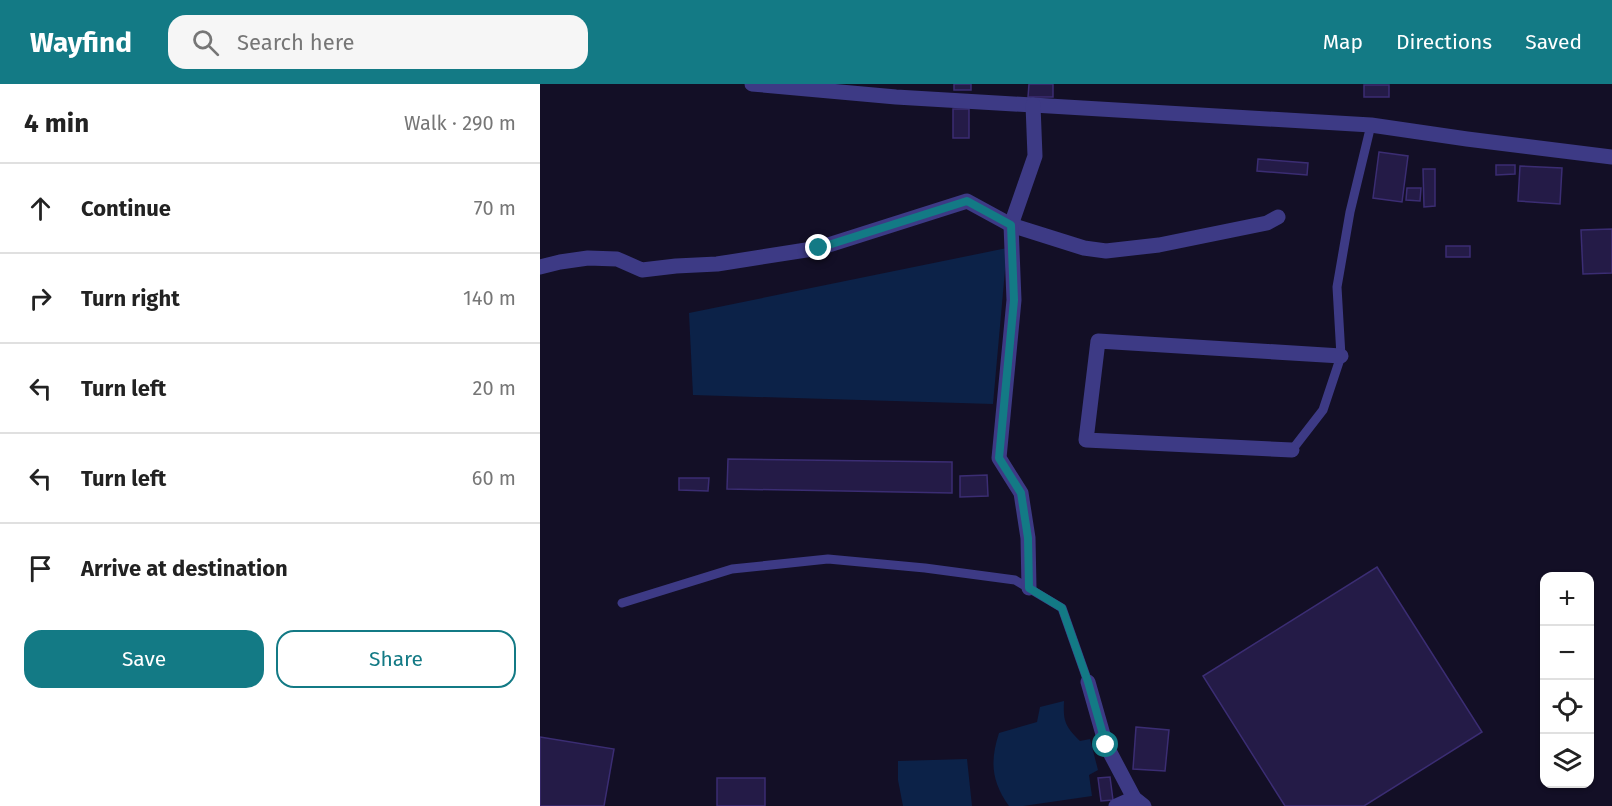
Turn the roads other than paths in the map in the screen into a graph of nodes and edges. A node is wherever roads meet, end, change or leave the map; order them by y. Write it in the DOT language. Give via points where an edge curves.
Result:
graph roads {
  1 [pos="752,84"];
  2 [pos="896,90"];
  3 [pos="1033,105"];
  4 [pos="1371,125"];
  5 [pos="1612,157"];
  6 [pos="1278,217"];
  7 [pos="1011,225"];
  8 [pos="540,267"];
  9 [pos="1341,356"];
  10 [pos="1292,450"];
  11 [pos="1029,588"];
  12 [pos="622,603"];
  13 [pos="1088,682"];
  14 [pos="1139,802"];
  15 [pos="1116,806"];
  1 -- 2 [label="street"];
  2 -- 3 [label="street"];
  3 -- 4 [label="street"];
  3 -- 7 [label="street" via="1035,156"];
  4 -- 5 [label="street"];
  4 -- 9 [label="lane" via="1337,287"];
  6 -- 7 [label="street" via="1268,223 1159,245 1106,251"];
  7 -- 8 [label="street" via="967,201 819,248 642,270 617,259 588,258"];
  7 -- 11 [label="street" via="1014,300 999,458 1021,493 1028,538"];
  9 -- 10 [label="lane" via="1323,410"];
  9 -- 10 [label="street" via="1098,341 1086,440"];
  11 -- 12 [label="lane" via="1015,580 828,559 732,568"];
  11 -- 13 [label="lane" via="1062,608"];
  13 -- 14 [label="street" via="1106,745"];
  14 -- 15 [label="street"];
}
